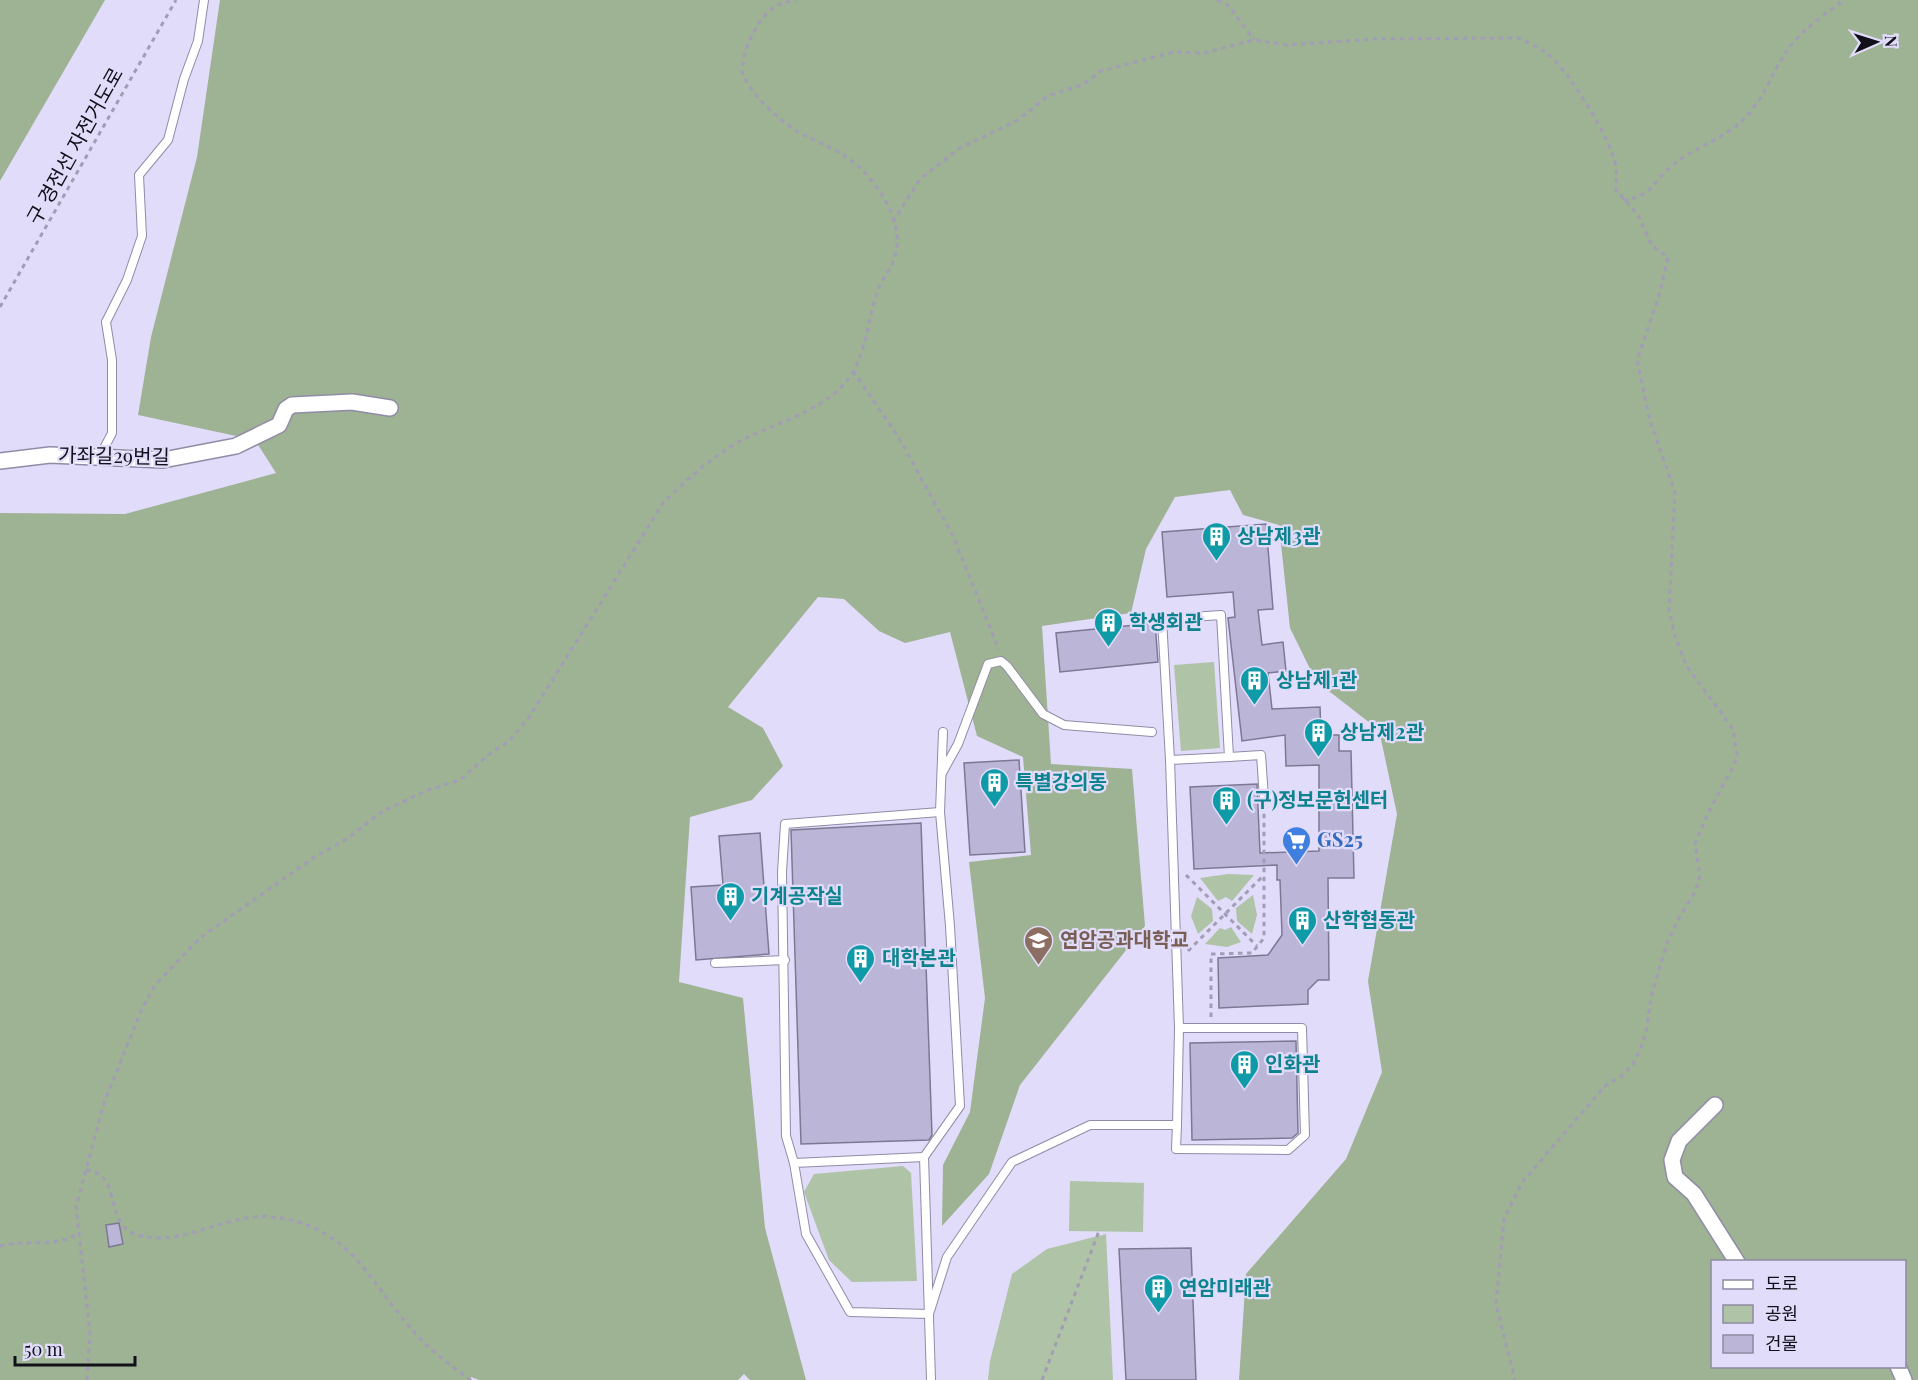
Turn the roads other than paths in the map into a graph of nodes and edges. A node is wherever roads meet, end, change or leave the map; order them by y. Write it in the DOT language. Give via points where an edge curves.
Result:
graph roads {
  1 [pos="204,0"];
  2 [pos="390,408"];
  3 [pos="99,456"];
  4 [pos="0,461"];
  5 [pos="943,732"];
  6 [pos="1152,732"];
  7 [pos="1229,757"];
  8 [pos="1170,760"];
  9 [pos="942,775"];
  10 [pos="1292,796"];
  11 [pos="940,812"];
  12 [pos="785,960"];
  13 [pos="715,963"];
  14 [pos="1179,1028"];
  15 [pos="1715,1105"];
  16 [pos="1177,1125"];
  17 [pos="924,1157"];
  18 [pos="794,1163"];
  19 [pos="1736,1260"];
  20 [pos="929,1314"];
  21 [pos="931,1380"];
  1 -- 3 [label="lane" via="198,41 168,140 139,176 142,236 127,280 106,322 112,360 112,433"];
  2 -- 3 [label="street, 가좌길29번길" via="352,402 292,405 279,425 236,446 163,460"];
  3 -- 4 [label="street, 가좌길29번길" via="50,455"];
  5 -- 9 [label="lane"];
  6 -- 9 [label="lane" via="1064,725 1042,714 1001,661 988,664"];
  7 -- 8 [label="lane"];
  7 -- 8 [label="lane" via="1221,615 1162,619"];
  7 -- 10 [label="lane" via="1261,755 1264,798"];
  8 -- 14 [label="lane"];
  9 -- 11 [label="lane"];
  11 -- 12 [label="lane" via="785,824"];
  11 -- 17 [label="lane" via="960,1106"];
  12 -- 13 [label="lane"];
  12 -- 18 [label="lane" via="786,1136"];
  14 -- 16 [label="lane"];
  14 -- 16 [label="lane" via="1302,1028 1305,1135 1288,1150 1176,1149"];
  15 -- 19 [label="street" via="1679,1141 1672,1160 1675,1177 1694,1194"];
  16 -- 20 [label="lane" via="1090,1125 1012,1162 947,1257"];
  17 -- 18 [label="lane"];
  17 -- 20 [label="lane"];
  18 -- 20 [label="lane" via="806,1234 850,1312"];
  20 -- 21 [label="lane"];
}
